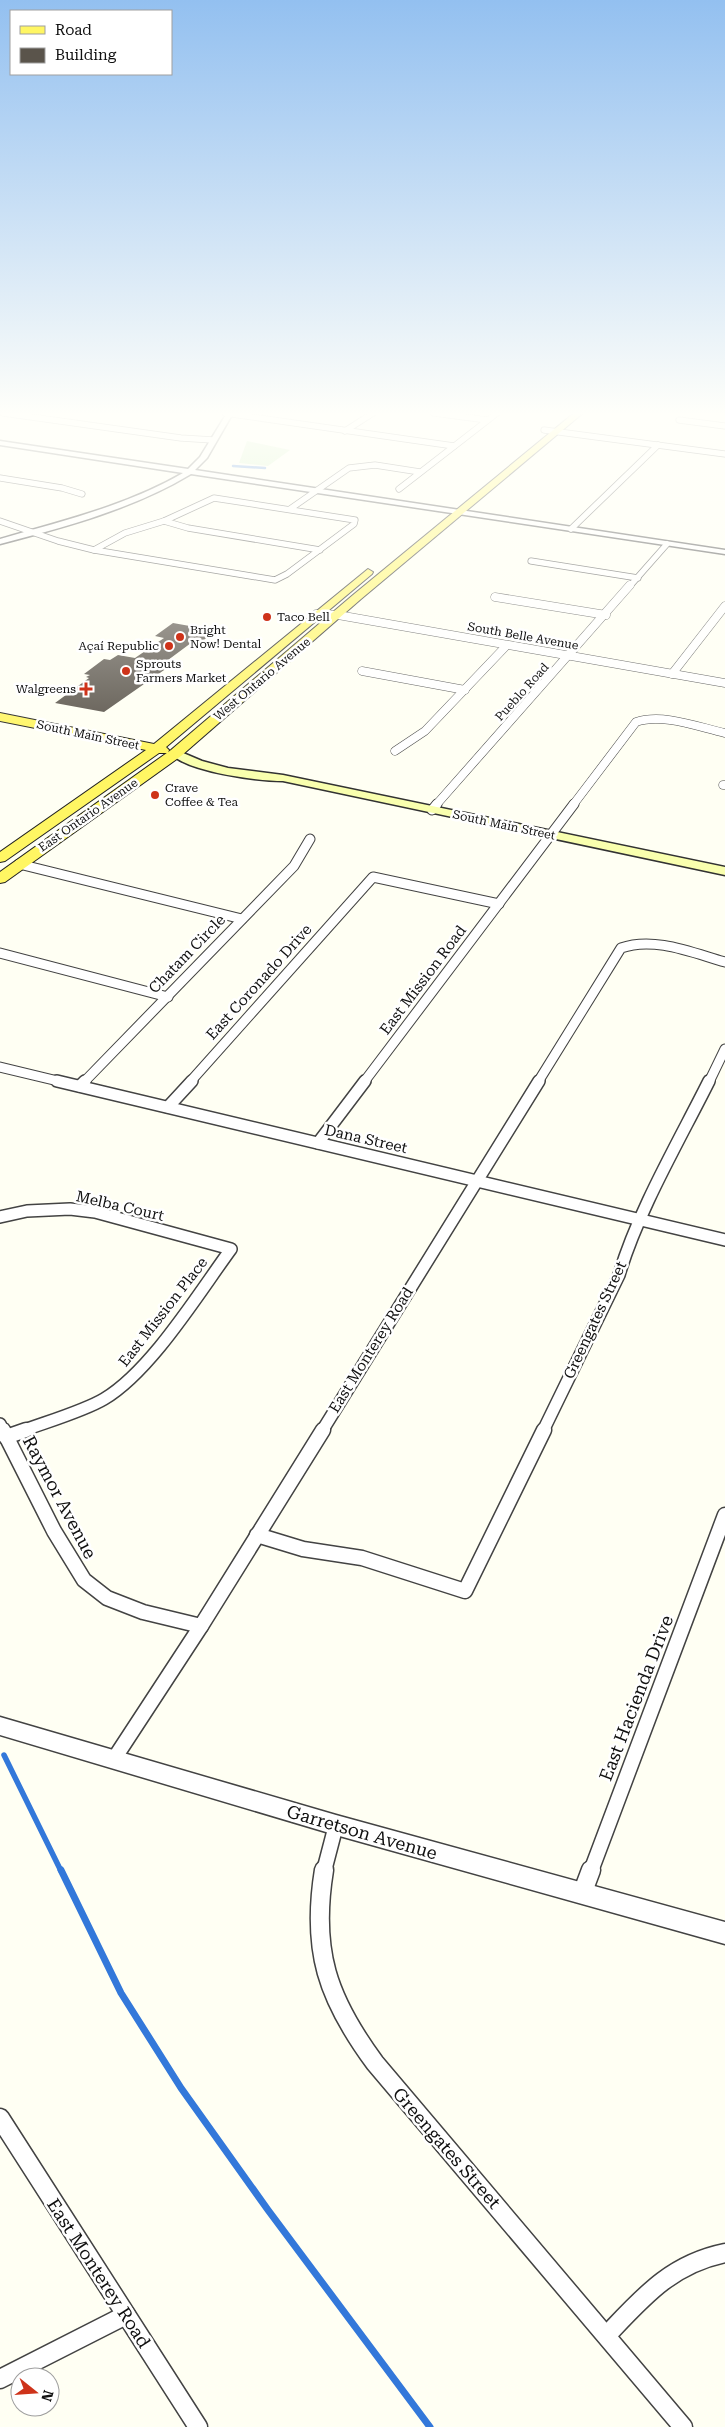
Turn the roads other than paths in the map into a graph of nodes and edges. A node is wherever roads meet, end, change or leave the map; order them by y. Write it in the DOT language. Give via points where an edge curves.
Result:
graph roads {
  1 [pos="13,526"];
  2 [pos="51,526"];
  3 [pos="147,526"];
  4 [pos="182,526"];
  5 [pos="351,526"];
  6 [pos="426,526"];
  7 [pos="443,526"];
  8 [pos="552,526"];
  9 [pos="574,526"];
  10 [pos="571,529"];
  11 [pos="30,533"];
  12 [pos="412,537"];
  13 [pos="0,542"];
  14 [pos="668,544"];
  15 [pos="94,550"];
  16 [pos="320,550"];
  17 [pos="725,552"];
  18 [pos="531,561"];
  19 [pos="375,566"];
  20 [pos="638,578"];
  21 [pos="495,596"];
  22 [pos="725,606"];
  23 [pos="316,614"];
  24 [pos="338,615"];
  25 [pos="606,615"];
  26 [pos="507,645"];
  27 [pos="569,656"];
  28 [pos="362,671"];
  29 [pos="672,674"];
  30 [pos="725,683"];
  31 [pos="465,690"];
  32 [pos="0,717"];
  33 [pos="725,733"];
  34 [pos="156,749"];
  35 [pos="395,751"];
  36 [pos="176,753"];
  37 [pos="80,802"];
  38 [pos="432,810"];
  39 [pos="552,835"];
  40 [pos="310,839"];
  41 [pos="0,858"];
  42 [pos="19,864"];
  43 [pos="725,871"];
  44 [pos="0,879"];
  45 [pos="499,904"];
  46 [pos="242,919"];
  47 [pos="0,952"];
  48 [pos="725,962"];
  49 [pos="168,997"];
  50 [pos="725,1049"];
  51 [pos="0,1067"];
  52 [pos="80,1086"];
  53 [pos="168,1107"];
  54 [pos="318,1143"];
  55 [pos="475,1180"];
  56 [pos="0,1217"];
  57 [pos="640,1220"];
  58 [pos="725,1240"];
  59 [pos="232,1249"];
  60 [pos="3,1431"];
  61 [pos="725,1515"];
  62 [pos="257,1535"];
  63 [pos="201,1626"];
  64 [pos="0,1726"];
  65 [pos="114,1759"];
  66 [pos="336,1825"];
  67 [pos="582,1894"];
  68 [pos="725,1933"];
  69 [pos="0,2118"];
  70 [pos="725,2253"];
  71 [pos="126,2315"];
  72 [pos="608,2335"];
  73 [pos="0,2379"];
  74 [pos="198,2427"];
  75 [pos="683,2427"];
  1 -- 11 [label="street"];
  2 -- 11 [label="street"];
  3 -- 15 [label="street" via="125,533"];
  4 -- 16 [label="street"];
  5 -- 16 [label="street"];
  6 -- 12 [label="main road"];
  7 -- 24 [label="main road, West Ontario Avenue"];
  8 -- 10 [label="street"];
  9 -- 10 [label="street"];
  10 -- 14 [label="street"];
  11 -- 13 [label="street"];
  11 -- 15 [label="street"];
  14 -- 17 [label="street"];
  14 -- 20 [label="street, Pueblo Road"];
  15 -- 16 [label="street" via="275,580"];
  18 -- 20 [label="street"];
  19 -- 23 [label="main road, West Ontario Avenue"];
  20 -- 25 [label="street, Pueblo Road"];
  21 -- 25 [label="street"];
  22 -- 29 [label="street"];
  23 -- 24 [label="street, South Belle Avenue"];
  23 -- 34 [label="main road, West Ontario Avenue"];
  24 -- 26 [label="street, South Belle Avenue"];
  24 -- 36 [label="main road, West Ontario Avenue"];
  25 -- 27 [label="street, Pueblo Road"];
  26 -- 27 [label="street, South Belle Avenue"];
  26 -- 31 [label="street"];
  27 -- 29 [label="street, South Belle Avenue"];
  27 -- 38 [label="street, Pueblo Road"];
  28 -- 31 [label="street"];
  29 -- 30 [label="street, South Belle Avenue"];
  31 -- 35 [label="street" via="426,731"];
  32 -- 34 [label="main road, South Main Street"];
  33 -- 39 [label="street, East Mission Road" via="641,718"];
  34 -- 36 [label="main road, South Main Street"];
  34 -- 37 [label="main road, East Ontario Avenue"];
  36 -- 38 [label="main road, South Main Street" via="188,761"];
  36 -- 42 [label="main road, East Ontario Avenue"];
  37 -- 41 [label="main road, East Ontario Avenue"];
  37 -- 42 [label="main road" via="63,822 16,856 13,861"];
  38 -- 39 [label="main road, South Main Street"];
  39 -- 43 [label="main road, South Main Street"];
  39 -- 45 [label="street, East Mission Road"];
  40 -- 46 [label="street, Chatam Circle" via="294,866"];
  42 -- 44 [label="main road, East Ontario Avenue"];
  42 -- 46 [label="street"];
  45 -- 53 [label="street, East Coronado Drive" via="373,877"];
  45 -- 54 [label="street, East Mission Road"];
  46 -- 49 [label="street, Chatam Circle"];
  47 -- 49 [label="street"];
  48 -- 55 [label="street, East Monterey Road" via="644,943 629,943 621,948"];
  49 -- 52 [label="street, Chatam Circle"];
  50 -- 57 [label="street, Greengates Street"];
  51 -- 52 [label="street, Dana Street"];
  52 -- 53 [label="street, Dana Street"];
  53 -- 54 [label="street, Dana Street"];
  54 -- 55 [label="street, Dana Street"];
  55 -- 57 [label="street, Dana Street"];
  55 -- 62 [label="street, East Monterey Road"];
  56 -- 59 [label="street, Melba Court" via="27,1211 70,1209 95,1212"];
  57 -- 58 [label="street, Dana Street"];
  57 -- 62 [label="street, Greengates Street" via="619,1275 465,1591 362,1558 304,1549"];
  59 -- 60 [label="street, East Mission Place" via="129,1381 103,1400"];
  60 -- 63 [label="street, Raymor Avenue" via="54,1531 84,1580 107,1598 143,1612"];
  61 -- 67 [label="street, East Hacienda Drive"];
  62 -- 63 [label="street, East Monterey Road"];
  63 -- 65 [label="street, East Monterey Road"];
  64 -- 65 [label="street, Garretson Avenue"];
  65 -- 66 [label="street, Garretson Avenue"];
  66 -- 67 [label="street, Garretson Avenue"];
  66 -- 72 [label="street, Greengates Street" via="327,1852 319,1906 320,1936 336,2000 375,2063"];
  67 -- 68 [label="street, Garretson Avenue"];
  69 -- 71 [label="street, East Monterey Road"];
  70 -- 72 [label="street" via="695,2259 665,2276"];
  71 -- 73 [label="street"];
  71 -- 74 [label="street, East Monterey Road"];
  72 -- 75 [label="street, Greengates Street"];
}
